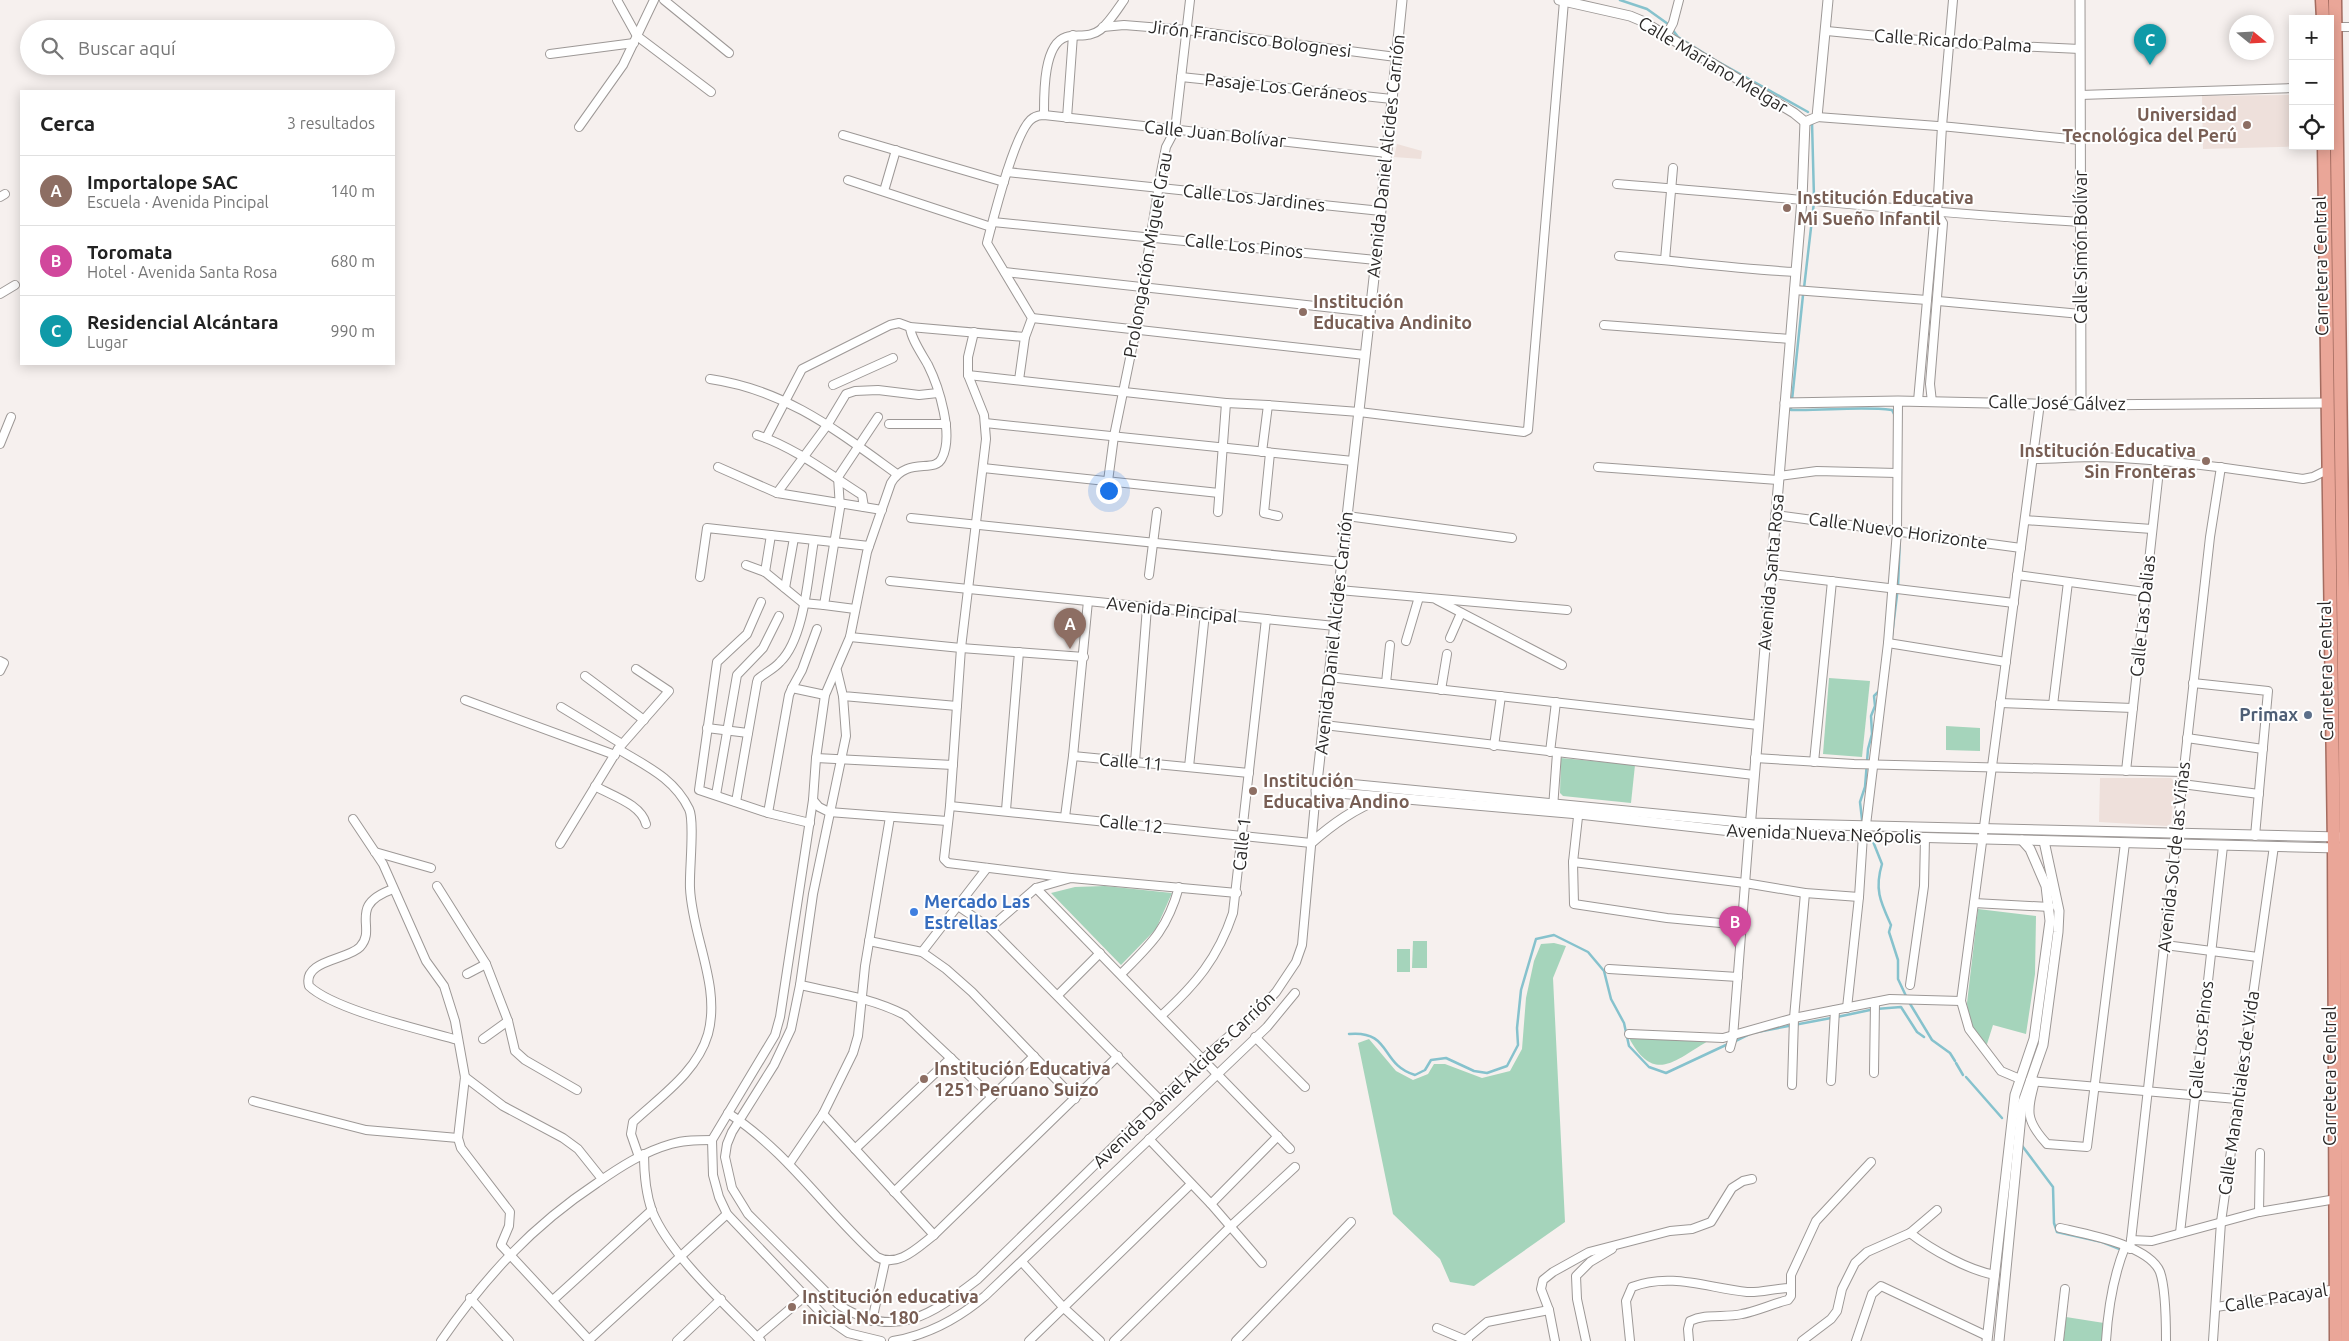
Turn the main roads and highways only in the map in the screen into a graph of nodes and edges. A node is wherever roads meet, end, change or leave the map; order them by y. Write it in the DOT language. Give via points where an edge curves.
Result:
graph roads {
  1 [pos="2322,0"];
  2 [pos="2334,0"];
  3 [pos="2323,15"];
  4 [pos="2333,15"];
  5 [pos="2333,60"];
  6 [pos="2324,150"];
  7 [pos="2332,222"];
  8 [pos="2339,360"];
  9 [pos="2339,425"];
  10 [pos="2340,842"];
  11 [pos="2336,1341"];
  12 [pos="2348,1341"];
  1 -- 3 [label="highway"];
  2 -- 4 [label="highway, Carretera Central"];
  5 -- 7 [label="highway, Carretera Central"];
  6 -- 7 [label="highway, Carretera Central"];
  7 -- 8 [label="highway, Carretera Central"];
  8 -- 9 [label="highway, Carretera Central"];
  8 -- 9 [label="highway, Carretera Central" via="2328,403"];
  9 -- 10 [label="highway, Carretera Central"];
  9 -- 10 [label="highway, Carretera Central" via="2329,469"];
  10 -- 11 [label="highway, Carretera Central"];
  10 -- 12 [label="highway, Carretera Central"];
}
